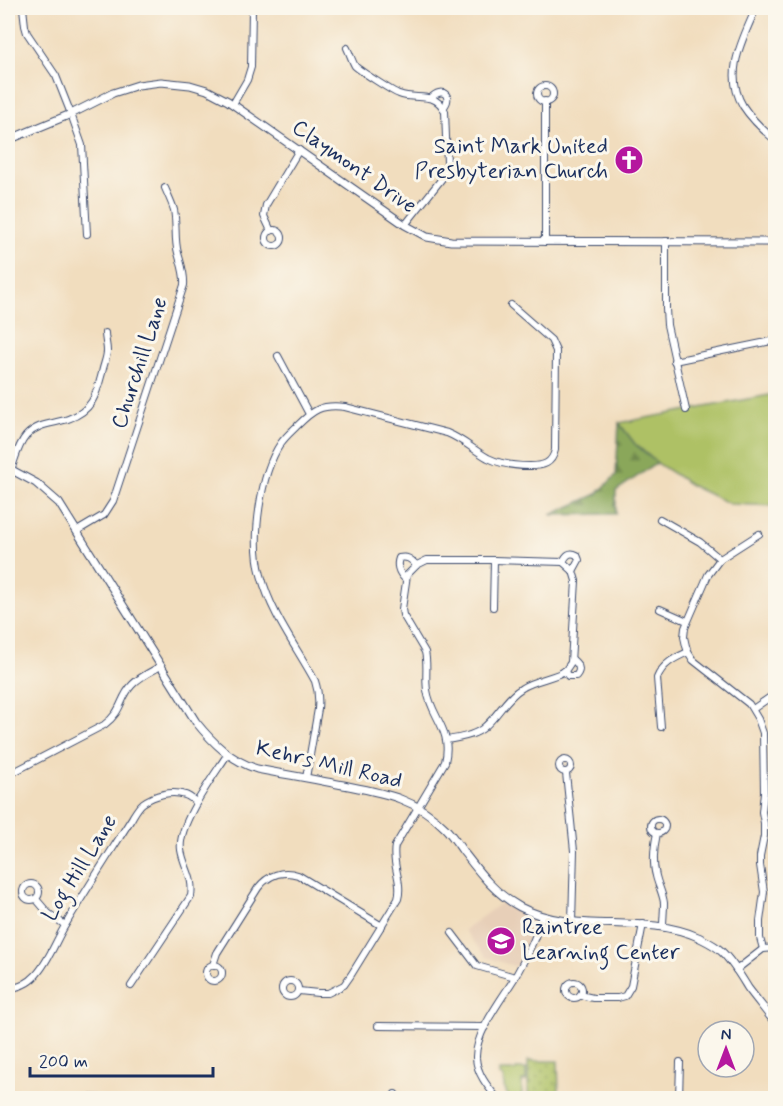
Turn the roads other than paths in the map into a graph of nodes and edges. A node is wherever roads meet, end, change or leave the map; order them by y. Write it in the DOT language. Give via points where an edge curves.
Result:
graph roads {
  1 [pos="23,8"];
  2 [pos="252,8"];
  3 [pos="756,8"];
  4 [pos="347,48"];
  5 [pos="431,98"];
  6 [pos="545,101"];
  7 [pos="233,104"];
  8 [pos="443,108"];
  9 [pos="71,114"];
  10 [pos="8,140"];
  11 [pos="776,141"];
  12 [pos="298,150"];
  13 [pos="165,188"];
  14 [pos="405,225"];
  15 [pos="271,231"];
  16 [pos="87,234"];
  17 [pos="666,241"];
  18 [pos="545,242"];
  19 [pos="776,242"];
  20 [pos="511,305"];
  21 [pos="105,333"];
  22 [pos="776,340"];
  23 [pos="278,356"];
  24 [pos="674,361"];
  25 [pos="686,410"];
  26 [pos="309,414"];
  27 [pos="9,469"];
  28 [pos="660,519"];
  29 [pos="77,531"];
  30 [pos="759,534"];
  31 [pos="720,559"];
  32 [pos="494,560"];
  33 [pos="416,566"];
  34 [pos="405,579"];
  35 [pos="493,607"];
  36 [pos="660,609"];
  37 [pos="687,621"];
  38 [pos="688,652"];
  39 [pos="572,659"];
  40 [pos="161,666"];
  41 [pos="564,671"];
  42 [pos="776,693"];
  43 [pos="753,710"];
  44 [pos="661,727"];
  45 [pos="447,740"];
  46 [pos="227,754"];
  47 [pos="566,773"];
  48 [pos="8,775"];
  49 [pos="306,778"];
  50 [pos="197,802"];
  51 [pos="417,807"];
  52 [pos="657,834"];
  53 [pos="36,899"];
  54 [pos="542,916"];
  55 [pos="572,922"];
  56 [pos="643,924"];
  57 [pos="65,925"];
  58 [pos="382,926"];
  59 [pos="663,927"];
  60 [pos="452,933"];
  61 [pos="776,948"];
  62 [pos="763,949"];
  63 [pos="213,965"];
  64 [pos="736,970"];
  65 [pos="515,977"];
  66 [pos="131,986"];
  67 [pos="8,989"];
  68 [pos="299,991"];
  69 [pos="580,995"];
  70 [pos="776,1024"];
  71 [pos="378,1026"];
  72 [pos="485,1027"];
  73 [pos="680,1062"];
  74 [pos="8,1097"];
  75 [pos="106,1098"];
  76 [pos="497,1098"];
  77 [pos="679,1098"];
  1 -- 9 [label="street" via="27,33 51,68"];
  2 -- 7 [label="street" via="251,67"];
  3 -- 11 [label="street" via="737,56 736,90 744,107"];
  4 -- 5 [label="street" via="355,65 395,93"];
  5 -- 8 [label="street"];
  5 -- 8 [label="street" via="436,92 446,95 448,103"];
  6 -- 18 [label="street"];
  7 -- 9 [label="street, Claymont Drive" via="199,87 150,83 113,93"];
  7 -- 12 [label="street, Claymont Drive"];
  8 -- 14 [label="street" via="446,170"];
  9 -- 10 [label="street, Claymont Drive"];
  9 -- 16 [label="street" via="82,145"];
  12 -- 14 [label="street, Claymont Drive"];
  12 -- 15 [label="street" via="266,205 264,216"];
  13 -- 29 [label="street, Churchill Lane" via="174,210 183,285 113,501 104,515"];
  14 -- 18 [label="street, Claymont Drive" via="442,240"];
  17 -- 18 [label="street, Claymont Drive"];
  17 -- 19 [label="street, Claymont Drive"];
  17 -- 24 [label="street" via="666,309"];
  20 -- 26 [label="street" via="551,340 556,351 555,450 552,460 543,466 506,465 447,433 345,407 329,406"];
  21 -- 27 [label="street" via="107,353 92,402 78,414 40,425 26,436"];
  22 -- 24 [label="street"];
  23 -- 26 [label="street"];
  24 -- 25 [label="street"];
  26 -- 49 [label="street" via="288,434 275,455 259,507 257,531 264,586 275,614 315,681 319,699"];
  27 -- 29 [label="street, Kehrs Mill Road" via="51,495"];
  28 -- 31 [label="street" via="700,542"];
  29 -- 40 [label="street, Kehrs Mill Road"];
  30 -- 31 [label="street"];
  31 -- 37 [label="street" via="708,575"];
  32 -- 33 [label="street" via="427,560"];
  32 -- 35 [label="street"];
  32 -- 39 [label="street" via="568,567 576,581"];
  33 -- 34 [label="street"];
  33 -- 34 [label="street" via="410,559 399,558 399,569"];
  34 -- 45 [label="street" via="403,615 425,652 427,692"];
  36 -- 37 [label="street"];
  37 -- 38 [label="street" via="684,637"];
  38 -- 43 [label="street"];
  38 -- 44 [label="street" via="668,663 657,678"];
  39 -- 41 [label="street"];
  39 -- 41 [label="street" via="579,665 578,674 568,675"];
  40 -- 46 [label="street, Kehrs Mill Road" via="196,722"];
  40 -- 48 [label="street" via="133,683 118,712 104,725"];
  41 -- 45 [label="street" via="522,687 477,732"];
  42 -- 43 [label="street"];
  43 -- 62 [label="street" via="764,742 764,836 760,856"];
  45 -- 51 [label="street" via="445,762"];
  46 -- 49 [label="street, Kehrs Mill Road" via="257,769"];
  46 -- 50 [label="street"];
  47 -- 55 [label="street" via="574,851"];
  49 -- 51 [label="street, Kehrs Mill Road" via="389,794"];
  50 -- 57 [label="street, Log Hill Lane" via="184,795 161,794 137,809"];
  50 -- 66 [label="street" via="181,840 191,896"];
  51 -- 54 [label="street, Kehrs Mill Road" via="444,827 498,893"];
  51 -- 58 [label="street" via="394,846 400,895"];
  52 -- 59 [label="street" via="654,865 663,895"];
  53 -- 57 [label="street"];
  54 -- 55 [label="street, Kehrs Mill Road"];
  54 -- 65 [label="street" via="534,943"];
  55 -- 56 [label="street, Kehrs Mill Road"];
  56 -- 59 [label="street, Kehrs Mill Road"];
  56 -- 69 [label="street" via="631,986 625,996 593,999"];
  57 -- 67 [label="street, Log Hill Lane" via="35,976"];
  58 -- 63 [label="street" via="298,875 278,874 258,888"];
  58 -- 68 [label="street" via="344,985 328,993"];
  59 -- 64 [label="street, Kehrs Mill Road" via="692,934 711,944"];
  60 -- 65 [label="street" via="477,966"];
  61 -- 62 [label="street"];
  62 -- 64 [label="street"];
  64 -- 70 [label="street, Kehrs Mill Road"];
  65 -- 72 [label="street"];
  71 -- 72 [label="street"];
  72 -- 76 [label="street" via="476,1060"];
  73 -- 77 [label="street"];
  74 -- 75 [label="street"];
}
